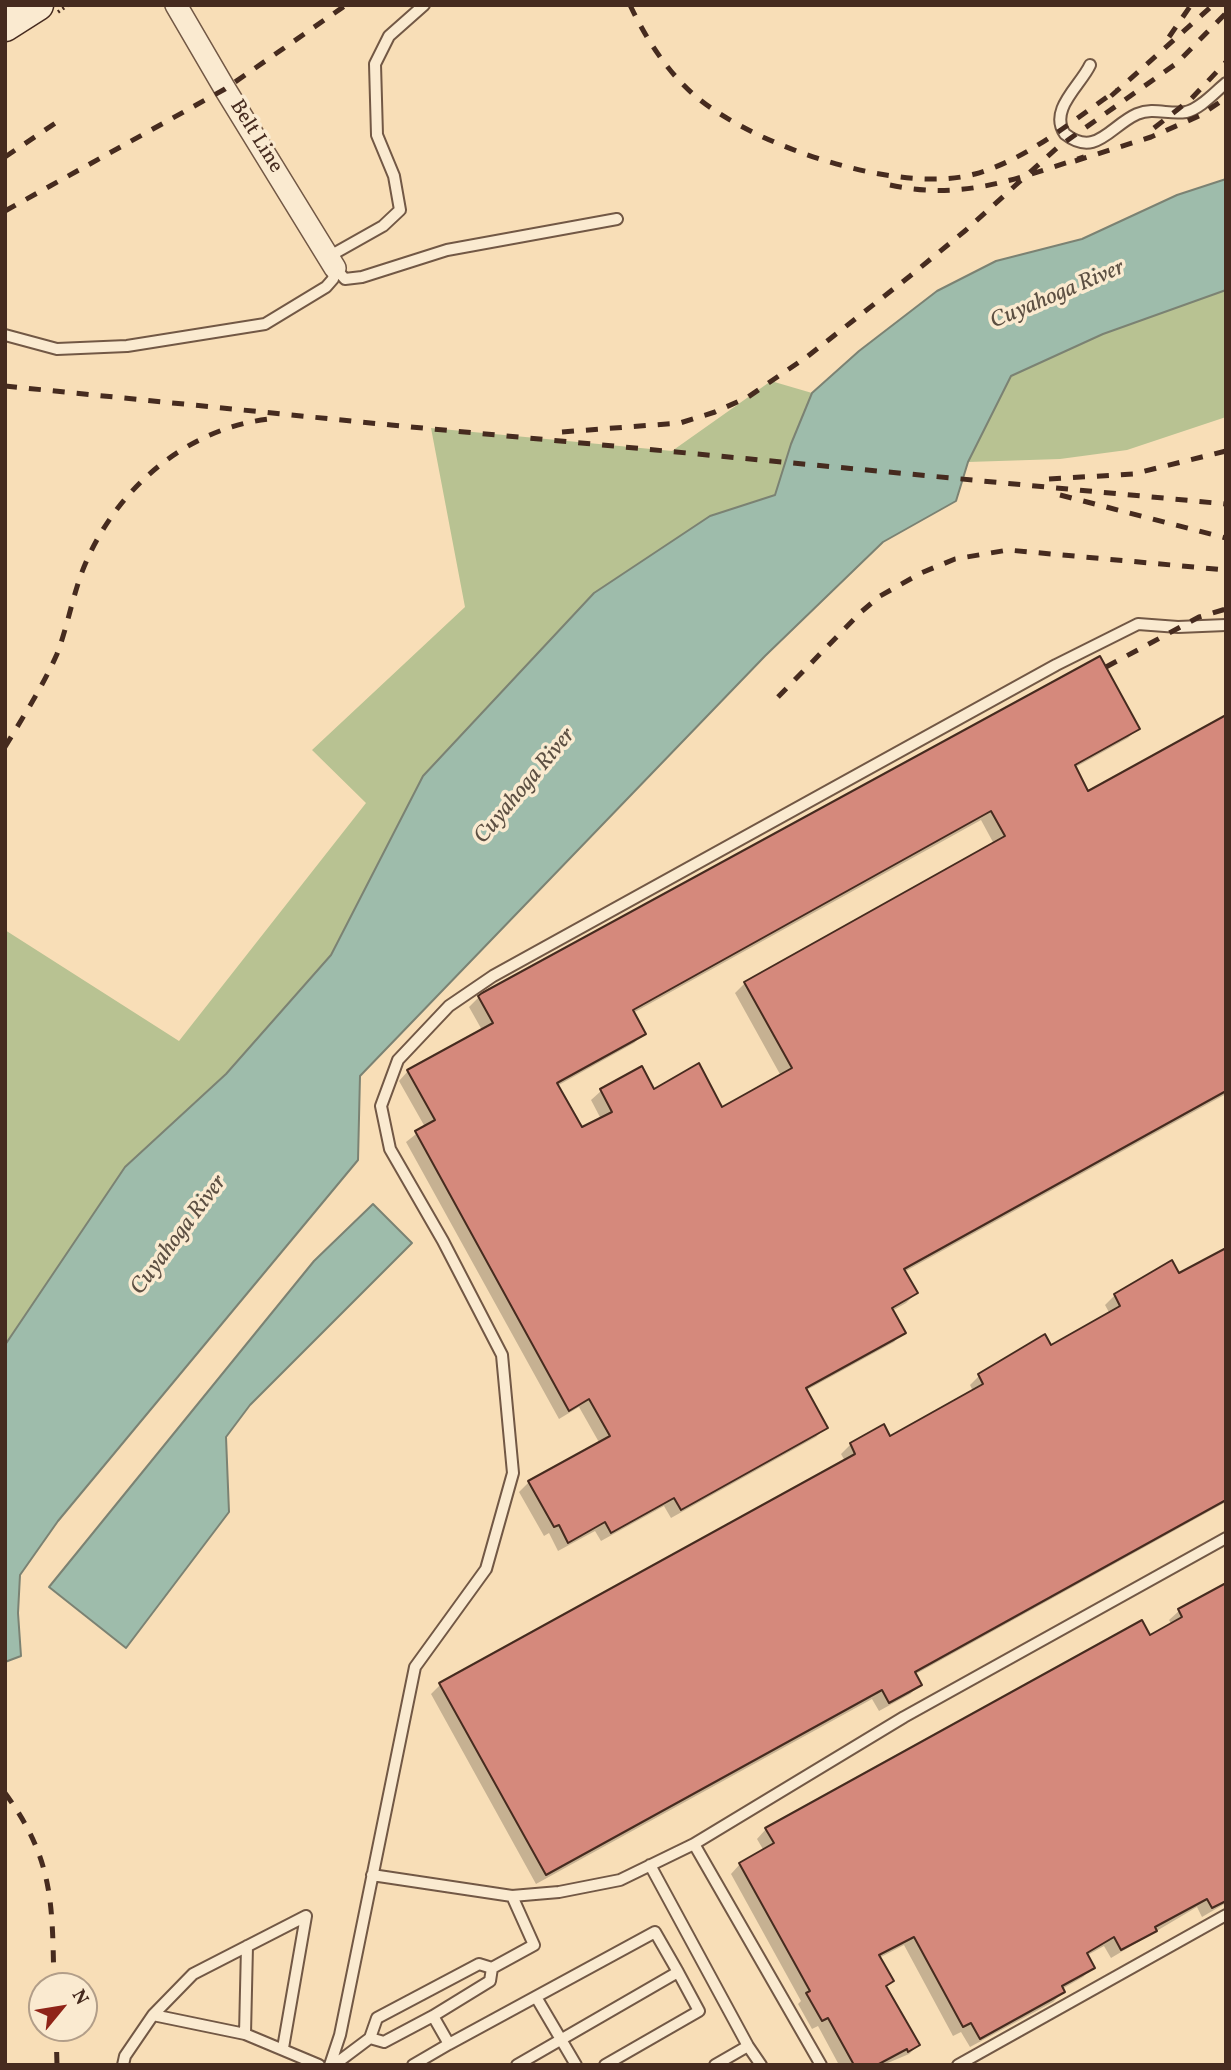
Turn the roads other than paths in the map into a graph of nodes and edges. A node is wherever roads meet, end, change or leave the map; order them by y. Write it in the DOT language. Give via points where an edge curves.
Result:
graph roads {
  1 [pos="38,5"];
  2 [pos="176,5"];
  3 [pos="424,5"];
  4 [pos="5,26"];
  5 [pos="1090,65"];
  6 [pos="1226,83"];
  7 [pos="617,219"];
  8 [pos="331,262"];
  9 [pos="5,335"];
  10 [pos="1226,625"];
  11 [pos="1226,1538"];
  12 [pos="694,1844"];
  13 [pos="650,1865"];
  14 [pos="372,1875"];
  15 [pos="512,1896"];
  16 [pos="1226,1915"];
  17 [pos="247,1946"];
  18 [pos="492,1968"];
  19 [pos="678,1972"];
  20 [pos="536,1997"];
  21 [pos="153,2015"];
  22 [pos="433,2016"];
  23 [pos="245,2034"];
  24 [pos="370,2038"];
  25 [pos="562,2039"];
  26 [pos="449,2043"];
  27 [pos="748,2046"];
  28 [pos="283,2048"];
  29 [pos="123,2065"];
  30 [pos="320,2065"];
  31 [pos="332,2065"];
  32 [pos="413,2065"];
  33 [pos="517,2065"];
  34 [pos="576,2065"];
  35 [pos="605,2065"];
  36 [pos="715,2065"];
  37 [pos="761,2065"];
  38 [pos="821,2065"];
  39 [pos="958,2065"];
  1 -- 4 [label="street"];
  2 -- 8 [label="street, Belt Line"];
  3 -- 8 [label="lane" via="389,36 375,64 377,135 394,176 400,210"];
  5 -- 6 [label="lane" via="1065,102 1060,122 1065,134 1083,143 1101,139 1148,111 1190,111"];
  7 -- 8 [label="lane" via="447,250 362,277 345,279"];
  8 -- 9 [label="lane" via="333,279 327,287 265,324 113,346 57,348"];
  10 -- 14 [label="lane" via="1138,624 1056,665 493,976 449,1006 398,1060 382,1106 390,1149 502,1355 513,1473 486,1569 415,1667"];
  11 -- 12 [label="lane" via="904,1717"];
  12 -- 13 [label="lane"];
  12 -- 38 [label="lane"];
  13 -- 15 [label="lane" via="620,1880"];
  13 -- 27 [label="lane"];
  14 -- 15 [label="lane"];
  14 -- 31 [label="lane"];
  15 -- 18 [label="lane" via="534,1945"];
  16 -- 39 [label="lane"];
  17 -- 21 [label="lane" via="193,1974"];
  17 -- 23 [label="lane"];
  17 -- 28 [label="lane" via="306,1916"];
  18 -- 22 [label="lane" via="490,1981"];
  18 -- 24 [label="lane" via="479,1964 377,2018"];
  19 -- 20 [label="lane" via="654,1932"];
  19 -- 25 [label="lane"];
  19 -- 35 [label="lane" via="699,2011"];
  20 -- 25 [label="lane"];
  20 -- 26 [label="lane"];
  21 -- 23 [label="lane"];
  21 -- 29 [label="lane"];
  22 -- 24 [label="lane" via="384,2042"];
  22 -- 26 [label="lane"];
  23 -- 28 [label="lane"];
  24 -- 31 [label="lane"];
  25 -- 33 [label="lane"];
  25 -- 34 [label="lane"];
  26 -- 32 [label="lane"];
  27 -- 36 [label="lane"];
  27 -- 37 [label="lane"];
  28 -- 30 [label="lane"];
}
